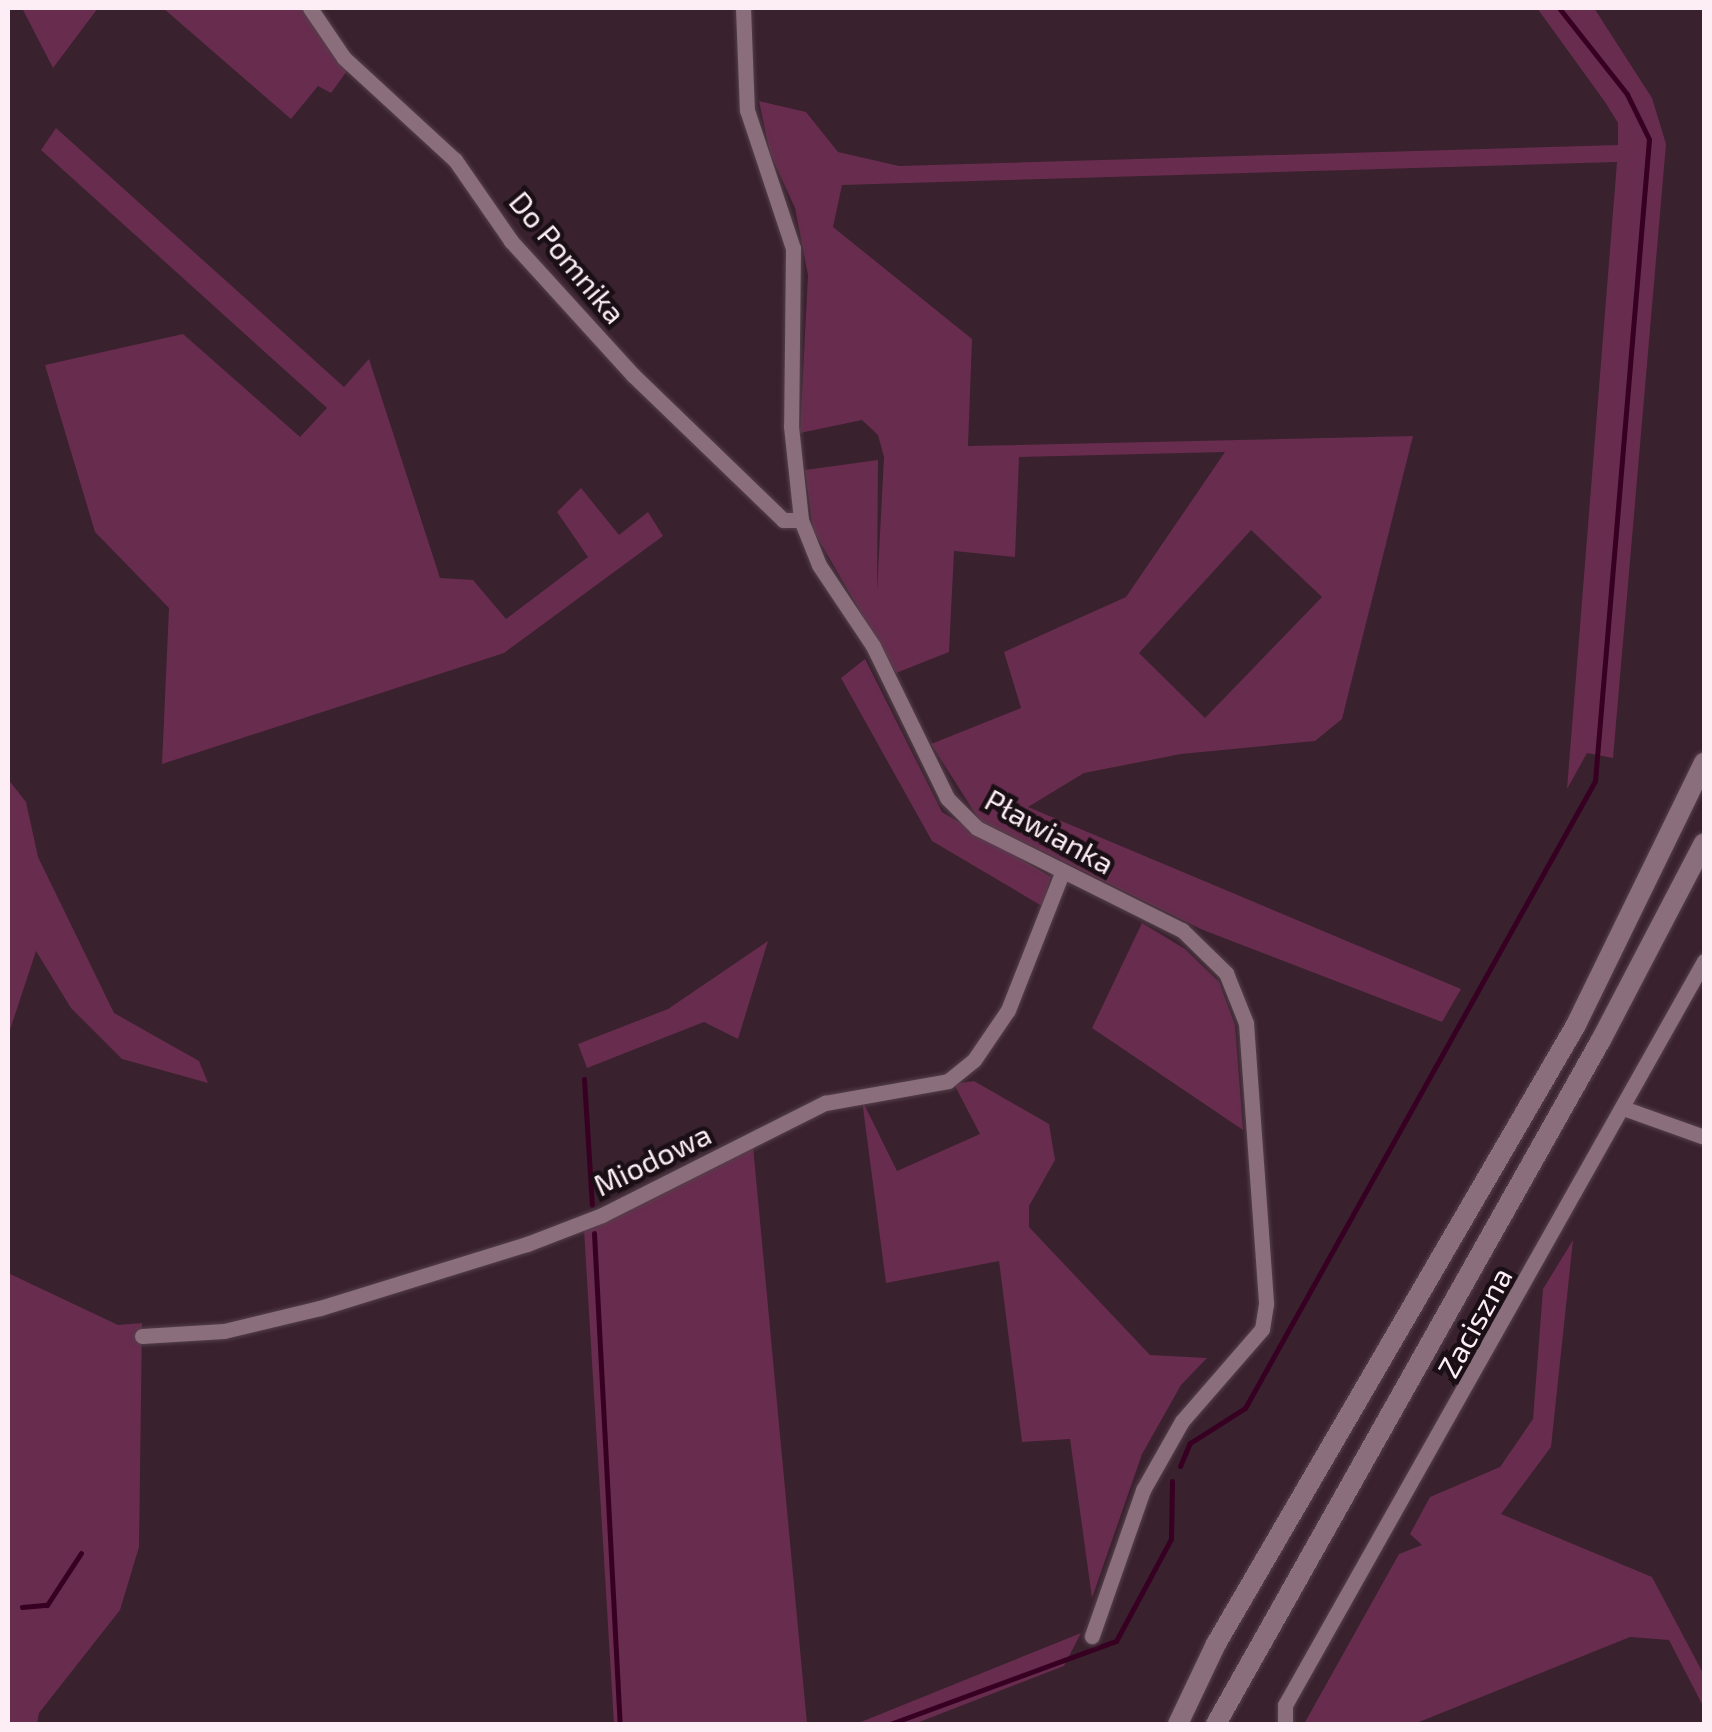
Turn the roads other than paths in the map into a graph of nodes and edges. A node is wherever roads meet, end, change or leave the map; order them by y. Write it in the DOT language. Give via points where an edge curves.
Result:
graph roads {
  1 [pos="310,8"];
  2 [pos="743,8"];
  3 [pos="801,520"];
  4 [pos="1704,762"];
  5 [pos="1704,843"];
  6 [pos="1062,872"];
  7 [pos="1704,961"];
  8 [pos="1626,1108"];
  9 [pos="1704,1137"];
  10 [pos="142,1336"];
  11 [pos="1092,1636"];
  12 [pos="1178,1724"];
  13 [pos="1216,1724"];
  14 [pos="1285,1724"];
  1 -- 3 [label="street, Do Pomnika" via="344,58 455,160 510,241 633,375 783,520"];
  2 -- 3 [label="street, Pławianka" via="747,110 793,248 789,374"];
  3 -- 6 [label="street, Pławianka" via="820,565 873,646 947,798 977,828"];
  4 -- 12 [label="street" via="1576,1025 1216,1644"];
  5 -- 13 [label="street" via="1601,1040"];
  6 -- 10 [label="street, Miodowa" via="1008,1010 974,1060 948,1081 825,1103 602,1216 508,1250 244,1326"];
  6 -- 11 [label="street, Pławianka" via="1182,930 1226,973 1239,997 1266,1304 1262,1329 1182,1422 1143,1490"];
  7 -- 8 [label="street, Zaciszna"];
  8 -- 9 [label="street"];
  8 -- 14 [label="street, Zaciszna" via="1285,1706"];
}
